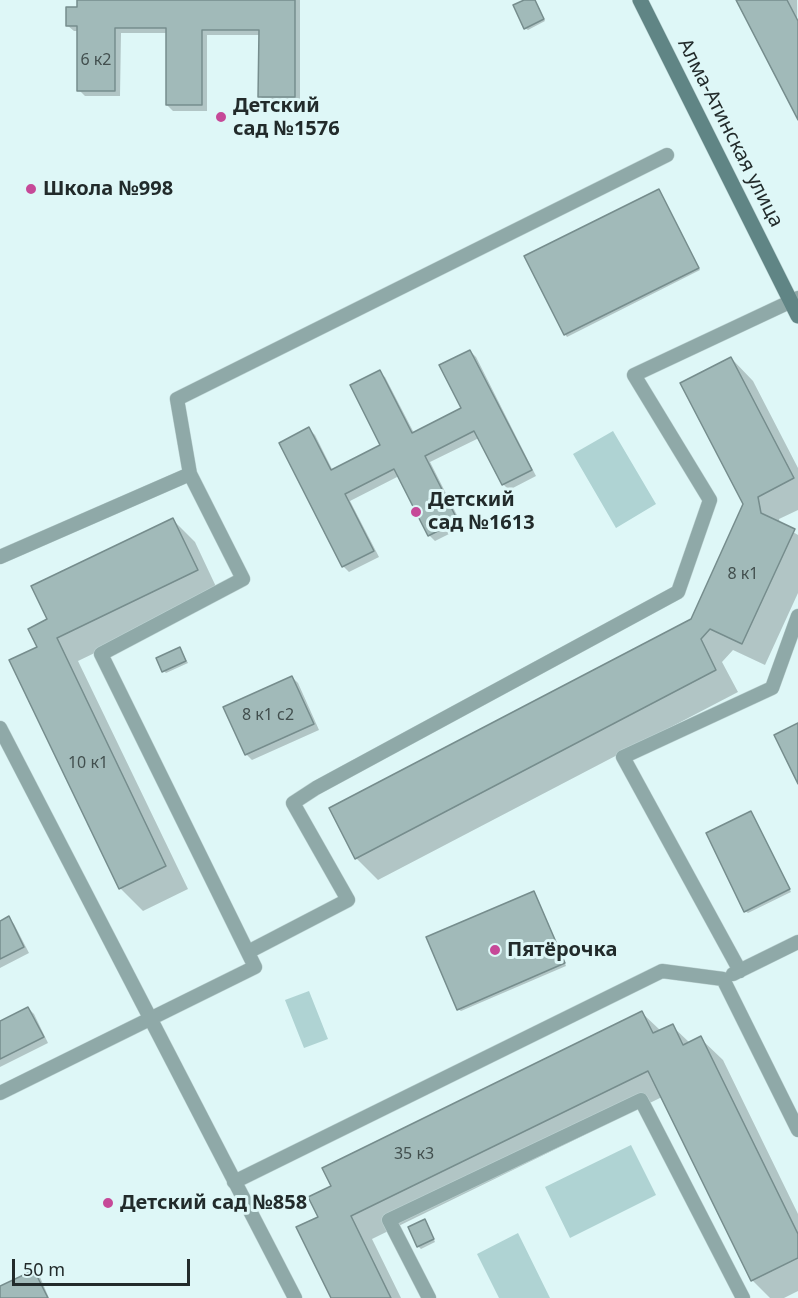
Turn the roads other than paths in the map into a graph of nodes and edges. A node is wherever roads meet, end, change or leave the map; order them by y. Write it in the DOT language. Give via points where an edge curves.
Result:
graph roads {
  1 [pos="640,0"];
  2 [pos="667,155"];
  3 [pos="794,299"];
  4 [pos="798,316"];
  5 [pos="190,474"];
  6 [pos="0,557"];
  7 [pos="798,616"];
  8 [pos="0,728"];
  9 [pos="798,942"];
  10 [pos="248,952"];
  11 [pos="740,971"];
  12 [pos="723,979"];
  13 [pos="151,1020"];
  14 [pos="0,1093"];
  15 [pos="798,1130"];
  16 [pos="234,1182"];
  17 [pos="295,1298"];
  18 [pos="429,1298"];
  19 [pos="744,1298"];
  1 -- 3 [label="street, Алма-Атинская улица"];
  2 -- 5 [label="lane" via="177,399"];
  3 -- 4 [label="street, Алма-Атинская улица"];
  3 -- 10 [label="lane" via="634,375 710,500 678,592 293,803 348,900"];
  5 -- 6 [label="lane"];
  5 -- 10 [label="lane" via="243,579 101,654"];
  7 -- 11 [label="lane" via="772,688 623,757"];
  8 -- 13 [label="lane"];
  9 -- 11 [label="lane"];
  10 -- 13 [label="lane" via="255,967"];
  11 -- 12 [label="lane"];
  12 -- 15 [label="lane"];
  12 -- 16 [label="lane" via="662,970"];
  13 -- 14 [label="lane"];
  13 -- 16 [label="lane"];
  16 -- 17 [label="lane"];
  18 -- 19 [label="lane" via="388,1220 641,1100"];
}
